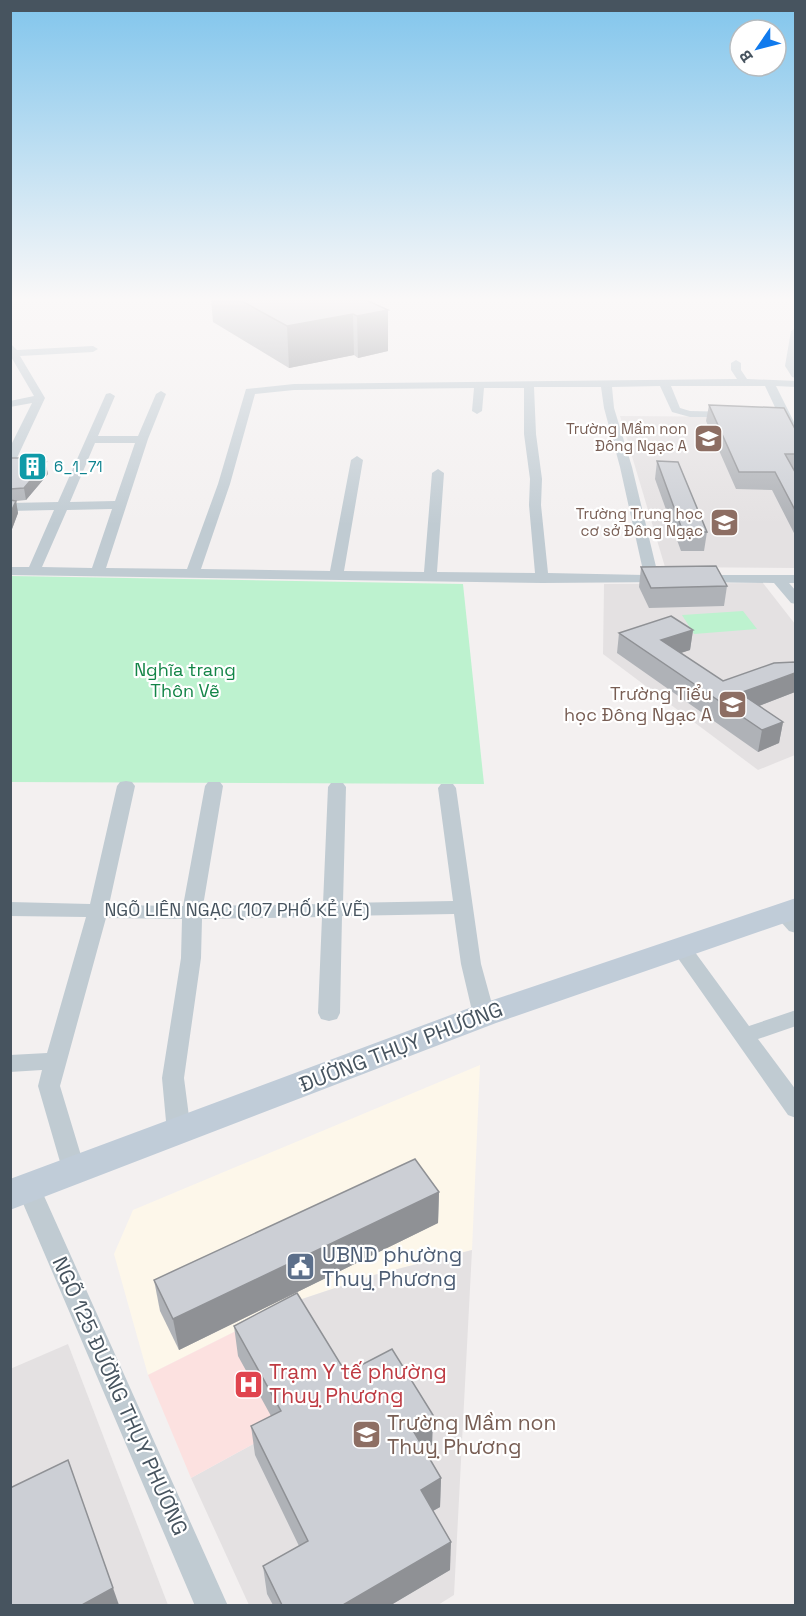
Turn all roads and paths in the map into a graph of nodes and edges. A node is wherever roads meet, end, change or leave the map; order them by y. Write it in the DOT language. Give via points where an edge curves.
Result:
graph roads {
  1 [pos="25,374"];
  2 [pos="739,374"];
  3 [pos="744,382"];
  4 [pos="664,383"];
  5 [pos="769,383"];
  6 [pos="606,384"];
  7 [pos="795,384"];
  8 [pos="479,385"];
  9 [pos="529,385"];
  10 [pos="162,394"];
  11 [pos="111,396"];
  12 [pos="40,399"];
  13 [pos="10,404"];
  14 [pos="477,411"];
  15 [pos="748,414"];
  16 [pos="142,439"];
  17 [pos="795,439"];
  18 [pos="91,440"];
  19 [pos="10,460"];
  20 [pos="357,460"];
  21 [pos="438,473"];
  22 [pos="63,505"];
  23 [pos="120,505"];
  24 [pos="10,507"];
  25 [pos="98,570"];
  26 [pos="10,571"];
  27 [pos="34,571"];
  28 [pos="192,574"];
  29 [pos="336,576"];
  30 [pos="430,577"];
  31 [pos="542,579"];
  32 [pos="652,579"];
  33 [pos="778,579"];
  34 [pos="795,579"];
  35 [pos="795,600"];
  36 [pos="126,786"];
  37 [pos="214,786"];
  38 [pos="337,788"];
  39 [pos="447,788"];
  40 [pos="464,907"];
  41 [pos="10,909"];
  42 [pos="334,910"];
  43 [pos="98,911"];
  44 [pos="192,913"];
  45 [pos="791,916"];
  46 [pos="682,949"];
  47 [pos="328,1013"];
  48 [pos="484,1015"];
  49 [pos="795,1018"];
  50 [pos="743,1036"];
  51 [pos="56,1061"];
  52 [pos="10,1064"];
  53 [pos="795,1109"];
  54 [pos="179,1132"];
  55 [pos="74,1173"];
  56 [pos="19,1191"];
  57 [pos="212,1605"];
  1 -- 12 [label="street"];
  2 -- 3 [label="street"];
  3 -- 4 [label="street"];
  3 -- 5 [label="street"];
  4 -- 6 [label="street"];
  4 -- 15 [label="street" via="676,410 690,414"];
  5 -- 7 [label="street"];
  5 -- 17 [label="street" via="778,414"];
  6 -- 9 [label="street"];
  6 -- 32 [label="street"];
  8 -- 9 [label="street"];
  8 -- 14 [label="street"];
  8 -- 28 [label="street" via="250,391 220,501"];
  9 -- 31 [label="street"];
  10 -- 16 [label="street"];
  11 -- 18 [label="street"];
  12 -- 13 [label="street"];
  12 -- 19 [label="street"];
  16 -- 18 [label="street"];
  16 -- 23 [label="street"];
  18 -- 22 [label="street"];
  20 -- 29 [label="street"];
  21 -- 30 [label="street"];
  22 -- 23 [label="street"];
  22 -- 24 [label="street"];
  22 -- 27 [label="street"];
  23 -- 25 [label="street"];
  25 -- 27 [label="street"];
  25 -- 28 [label="street"];
  26 -- 27 [label="street"];
  28 -- 29 [label="street"];
  29 -- 30 [label="street"];
  30 -- 31 [label="street"];
  31 -- 32 [label="street"];
  32 -- 33 [label="street"];
  33 -- 34 [label="street"];
  33 -- 35 [label="street"];
  36 -- 43 [label="street"];
  37 -- 44 [label="street"];
  38 -- 42 [label="street"];
  39 -- 40 [label="street"];
  40 -- 42 [label="street, NGÕ LIÊN NGẠC (107 PHỐ KẺ VẼ)"];
  40 -- 48 [label="street" via="471,964"];
  41 -- 43 [label="street, NGÕ LIÊN NGẠC (107 PHỐ KẺ VẼ)"];
  42 -- 44 [label="street, NGÕ LIÊN NGẠC (107 PHỐ KẺ VẼ)"];
  42 -- 47 [label="street"];
  43 -- 44 [label="street, NGÕ LIÊN NGẠC (107 PHỐ KẺ VẼ)"];
  43 -- 51 [label="street"];
  44 -- 54 [label="street" via="191,958 173,1078"];
  45 -- 46 [label="main road, ĐƯỜNG THỤY PHƯƠNG"];
  46 -- 48 [label="main road, ĐƯỜNG THỤY PHƯƠNG"];
  46 -- 50 [label="street"];
  48 -- 54 [label="main road, ĐƯỜNG THỤY PHƯƠNG"];
  49 -- 50 [label="street"];
  50 -- 53 [label="street"];
  51 -- 52 [label="street"];
  51 -- 55 [label="street" via="49,1086"];
  54 -- 55 [label="main road, ĐƯỜNG THỤY PHƯƠNG"];
  55 -- 56 [label="main road, ĐƯỜNG THỤY PHƯƠNG"];
  56 -- 57 [label="street, NGÕ 125 ĐƯỜNG THỤY PHƯƠNG"];
}
